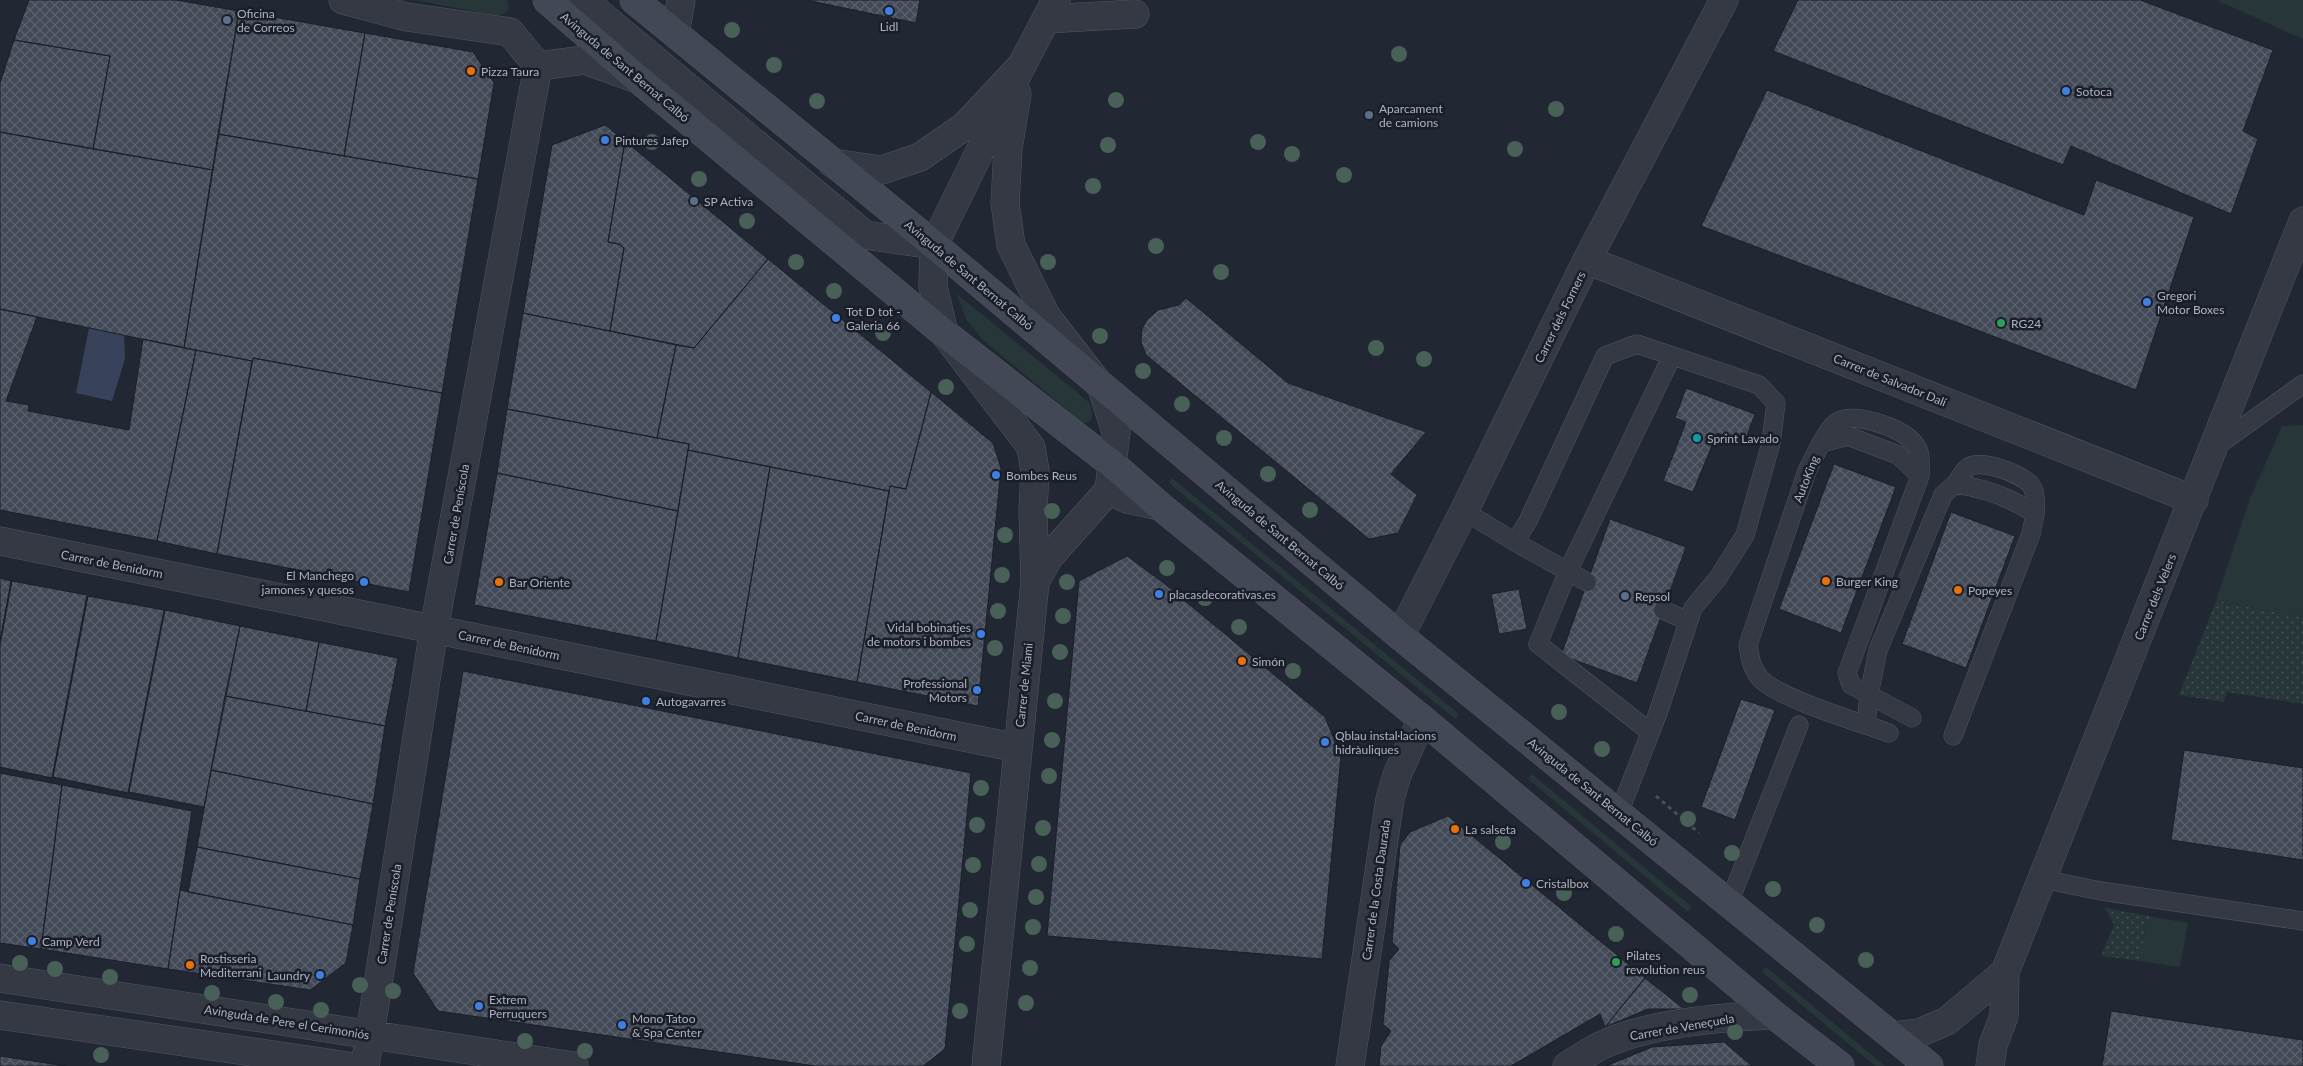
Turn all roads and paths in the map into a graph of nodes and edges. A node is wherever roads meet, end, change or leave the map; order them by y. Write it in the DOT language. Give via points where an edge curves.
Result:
graph roads {
  1 [pos="343,0"];
  2 [pos="547,0"];
  3 [pos="584,0"];
  4 [pos="634,0"];
  5 [pos="681,0"];
  6 [pos="1724,0"];
  7 [pos="1051,9"];
  8 [pos="1134,14"];
  9 [pos="674,34"];
  10 [pos="1022,65"];
  11 [pos="538,66"];
  12 [pos="638,79"];
  13 [pos="832,164"];
  14 [pos="2303,221"];
  15 [pos="934,245"];
  16 [pos="1587,260"];
  17 [pos="944,333"];
  18 [pos="1672,356"];
  19 [pos="2303,384"];
  20 [pos="1102,388"];
  21 [pos="2213,448"];
  22 [pos="1112,464"];
  23 [pos="1955,484"];
  24 [pos="1110,490"];
  25 [pos="2194,500"];
  26 [pos="1160,506"];
  27 [pos="1464,511"];
  28 [pos="2035,514"];
  29 [pos="0,542"];
  30 [pos="1515,542"];
  31 [pos="1568,571"];
  32 [pos="1035,582"];
  33 [pos="1588,582"];
  34 [pos="1663,610"];
  35 [pos="1688,621"];
  36 [pos="434,630"];
  37 [pos="1400,636"];
  38 [pos="1869,695"];
  39 [pos="1912,718"];
  40 [pos="1422,719"];
  41 [pos="1799,725"];
  42 [pos="1866,725"];
  43 [pos="1650,732"];
  44 [pos="1889,733"];
  45 [pos="1953,736"];
  46 [pos="1018,748"];
  47 [pos="1619,813"];
  48 [pos="2042,879"];
  49 [pos="1729,903"];
  50 [pos="2303,921"];
  51 [pos="2005,972"];
  52 [pos="0,978"];
  53 [pos="0,1015"];
  54 [pos="1774,1016"];
  55 [pos="370,1034"];
  56 [pos="1893,1036"];
  57 [pos="348,1066"];
  58 [pos="365,1066"];
  59 [pos="574,1066"];
  60 [pos="986,1066"];
  61 [pos="1350,1066"];
  62 [pos="1567,1066"];
  63 [pos="1840,1066"];
  64 [pos="1929,1066"];
  65 [pos="1990,1066"];
  1 -- 11 [label="street" via="407,17 510,32"];
  2 -- 12 [label="main road, Avinguda de Sant Bernat Calbó"];
  3 -- 15 [label="street" via="865,235"];
  4 -- 9 [label="main road, Avinguda de Sant Bernat Calbó"];
  5 -- 9 [label="street"];
  6 -- 16 [label="street, Carrer dels Forners"];
  7 -- 8 [label="street"];
  7 -- 10 [label="street"];
  9 -- 13 [label="main road, Avinguda de Sant Bernat Calbó"];
  10 -- 13 [label="street" via="965,126 920,157 882,170"];
  10 -- 15 [label="street"];
  10 -- 20 [label="street" via="1008,149 1006,203 1010,245 1046,316"];
  11 -- 12 [label="street" via="585,60"];
  11 -- 36 [label="street, Carrer de Peníscola"];
  12 -- 17 [label="main road, Avinguda de Sant Bernat Calbó"];
  13 -- 15 [label="main road, Avinguda de Sant Bernat Calbó"];
  14 -- 21 [label="street, Carrer dels Velers"];
  15 -- 17 [label="street" via="933,286"];
  15 -- 20 [label="main road, Avinguda de Sant Bernat Calbó"];
  16 -- 25 [label="street, Carrer de Salvador Dalí"];
  16 -- 27 [label="street, Carrer dels Forners"];
  17 -- 22 [label="main road, Avinguda de Sant Bernat Calbó"];
  17 -- 32 [label="street, Carrer de Miami" via="1031,447 1036,471 1033,510"];
  18 -- 30 [label="lane" via="1637,344 1605,356 1528,521"];
  18 -- 31 [label="lane"];
  18 -- 35 [label="lane" via="1759,385 1776,403 1771,443 1745,535 1718,578 1693,608"];
  19 -- 21 [label="lane"];
  20 -- 22 [label="street" via="1116,432"];
  20 -- 37 [label="main road, Avinguda de Sant Bernat Calbó"];
  21 -- 25 [label="street, Carrer dels Velers"];
  22 -- 24 [label="street"];
  22 -- 26 [label="main road, Avinguda de Sant Bernat Calbó"];
  23 -- 28 [label="lane" via="1981,488 2018,503"];
  23 -- 28 [label="lane" via="1968,467 1982,463 2004,470 2030,484 2036,497"];
  23 -- 38 [label="lane" via="1943,495 1878,650"];
  24 -- 26 [label="street" via="1127,499"];
  24 -- 32 [label="street" via="1049,557"];
  25 -- 48 [label="street, Carrer dels Velers"];
  26 -- 40 [label="main road, Avinguda de Sant Bernat Calbó"];
  27 -- 30 [label="lane"];
  27 -- 37 [label="street, Carrer dels Forners"];
  28 -- 45 [label="lane" via="2031,534"];
  29 -- 36 [label="street, Carrer de Benidorm"];
  30 -- 31 [label="lane"];
  31 -- 33 [label="lane"];
  31 -- 43 [label="lane" via="1538,644"];
  32 -- 46 [label="street, Carrer de Miami"];
  34 -- 35 [label="lane"];
  35 -- 43 [label="lane"];
  36 -- 46 [label="street, Carrer de Benidorm"];
  36 -- 55 [label="street, Carrer de Peníscola"];
  37 -- 47 [label="main road, Avinguda de Sant Bernat Calbó"];
  38 -- 39 [label="lane"];
  38 -- 42 [label="lane"];
  38 -- 42 [label="lane, AutoKing" via="1851,685 1847,673 1920,476 1919,452 1907,435 1871,420 1844,418 1832,426 1807,470 1748,645 1752,668 1760,679 1778,692"];
  40 -- 54 [label="main road, Avinguda de Sant Bernat Calbó"];
  40 -- 61 [label="street, Carrer de la Costa Daurada" via="1397,775 1388,808"];
  41 -- 49 [label="lane"];
  42 -- 44 [label="lane, AutoKing"];
  43 -- 47 [label="lane"];
  46 -- 60 [label="street, Carrer de Miami"];
  47 -- 49 [label="main road, Avinguda de Sant Bernat Calbó"];
  48 -- 50 [label="lane"];
  48 -- 51 [label="street, Carrer dels Velers"];
  49 -- 56 [label="main road, Avinguda de Sant Bernat Calbó"];
  51 -- 56 [label="street, Carrer dels Velers" via="1947,1021 1919,1033"];
  51 -- 65 [label="street, Carrer dels Velers" via="2004,1016 1993,1045"];
  52 -- 55 [label="street, Avinguda de Pere el Cerimoniós"];
  53 -- 57 [label="street"];
  54 -- 62 [label="street, Carrer de Veneçuela" via="1736,1017 1626,1036 1600,1046"];
  54 -- 63 [label="main road, Avinguda de Sant Bernat Calbó"];
  55 -- 58 [label="street, Carrer de Peníscola"];
  55 -- 59 [label="street, Avinguda de Pere el Cerimoniós"];
  56 -- 64 [label="main road, Avinguda de Sant Bernat Calbó"];
}
